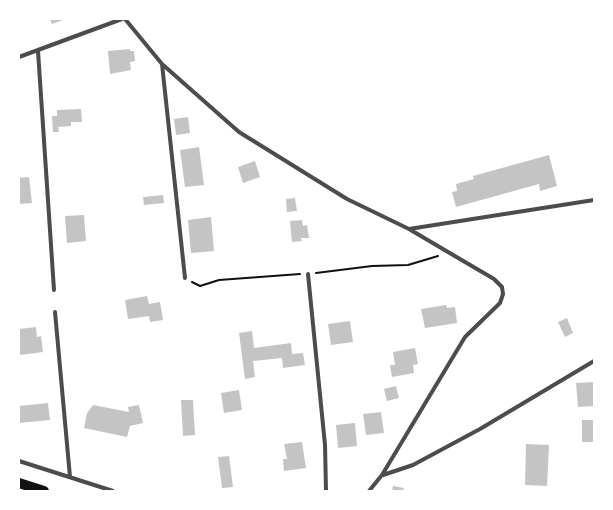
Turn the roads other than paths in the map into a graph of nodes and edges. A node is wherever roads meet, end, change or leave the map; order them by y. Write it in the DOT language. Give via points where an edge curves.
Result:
graph roads {
  1 [pos="122,19"];
  2 [pos="125,19"];
  3 [pos="38,51"];
  4 [pos="19,57"];
  5 [pos="162,64"];
  6 [pos="594,200"];
  7 [pos="408,229"];
  8 [pos="308,274"];
  9 [pos="185,278"];
  10 [pos="54,290"];
  11 [pos="55,312"];
  12 [pos="594,361"];
  13 [pos="19,461"];
  14 [pos="382,475"];
  15 [pos="70,477"];
  16 [pos="19,483"];
  17 [pos="44,491"];
  18 [pos="113,491"];
  19 [pos="326,491"];
  20 [pos="369,491"];
  1 -- 3 [label="street"];
  2 -- 5 [label="street"];
  3 -- 4 [label="street"];
  3 -- 10 [label="street"];
  5 -- 7 [label="street" via="224,120 254,142 347,199"];
  5 -- 9 [label="street"];
  6 -- 7 [label="street"];
  7 -- 14 [label="street" via="494,279 500,285 503,294 498,306 470,331 460,344"];
  8 -- 19 [label="street" via="325,445"];
  11 -- 15 [label="street"];
  12 -- 14 [label="street" via="480,429 413,465"];
  13 -- 15 [label="street"];
  14 -- 20 [label="street"];
  15 -- 18 [label="street"];
  16 -- 17 [label="main road"];
}
